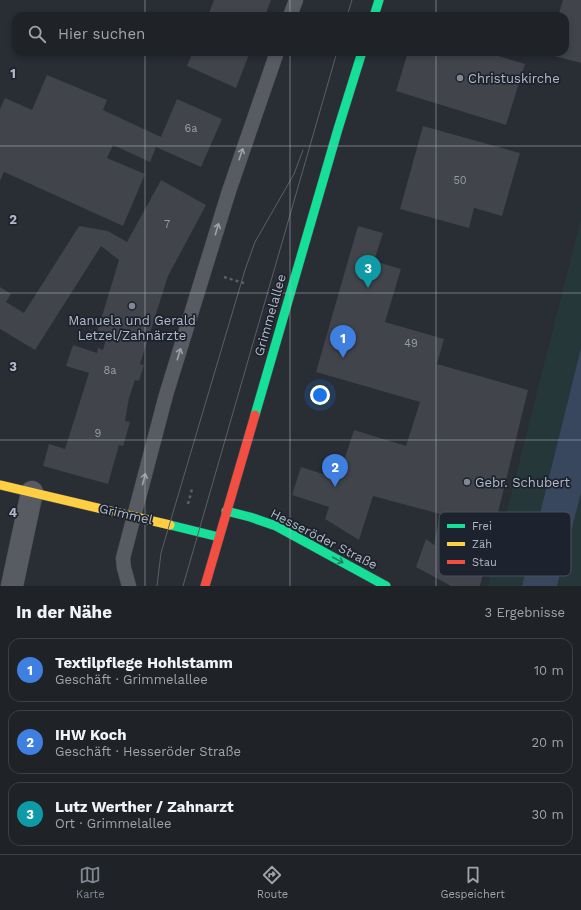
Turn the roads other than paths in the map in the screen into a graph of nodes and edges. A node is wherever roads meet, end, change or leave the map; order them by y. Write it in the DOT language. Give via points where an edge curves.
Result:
graph roads {
  1 [pos="296,0"];
  2 [pos="379,0"];
  3 [pos="292,12"];
  4 [pos="375,12"];
  5 [pos="276,56"];
  6 [pos="361,56"];
  7 [pos="0,485"];
  8 [pos="32,492"];
  9 [pos="226,511"];
  10 [pos="134,517"];
  11 [pos="219,537"];
  12 [pos="12,586"];
  13 [pos="129,586"];
  14 [pos="205,586"];
  15 [pos="386,586"];
  1 -- 3 [label="lane"];
  2 -- 4 [label="main road"];
  10 -- 5 [label="lane, one-way" via="166,395 228,191"];
  6 -- 9 [label="main road, Grimmelallee"];
  7 -- 8 [label="main road, Grimmel"];
  8 -- 10 [label="main road, Grimmel"];
  8 -- 12 [label="street"];
  9 -- 11 [label="main road, Grimmelallee"];
  9 -- 15 [label="main road, Hesseröder Straße, one-way" via="276,526"];
  10 -- 11 [label="main road, Grimmel"];
  10 -- 13 [label="lane" via="123,558"];
  11 -- 14 [label="main road, Grimmelallee"];
}
